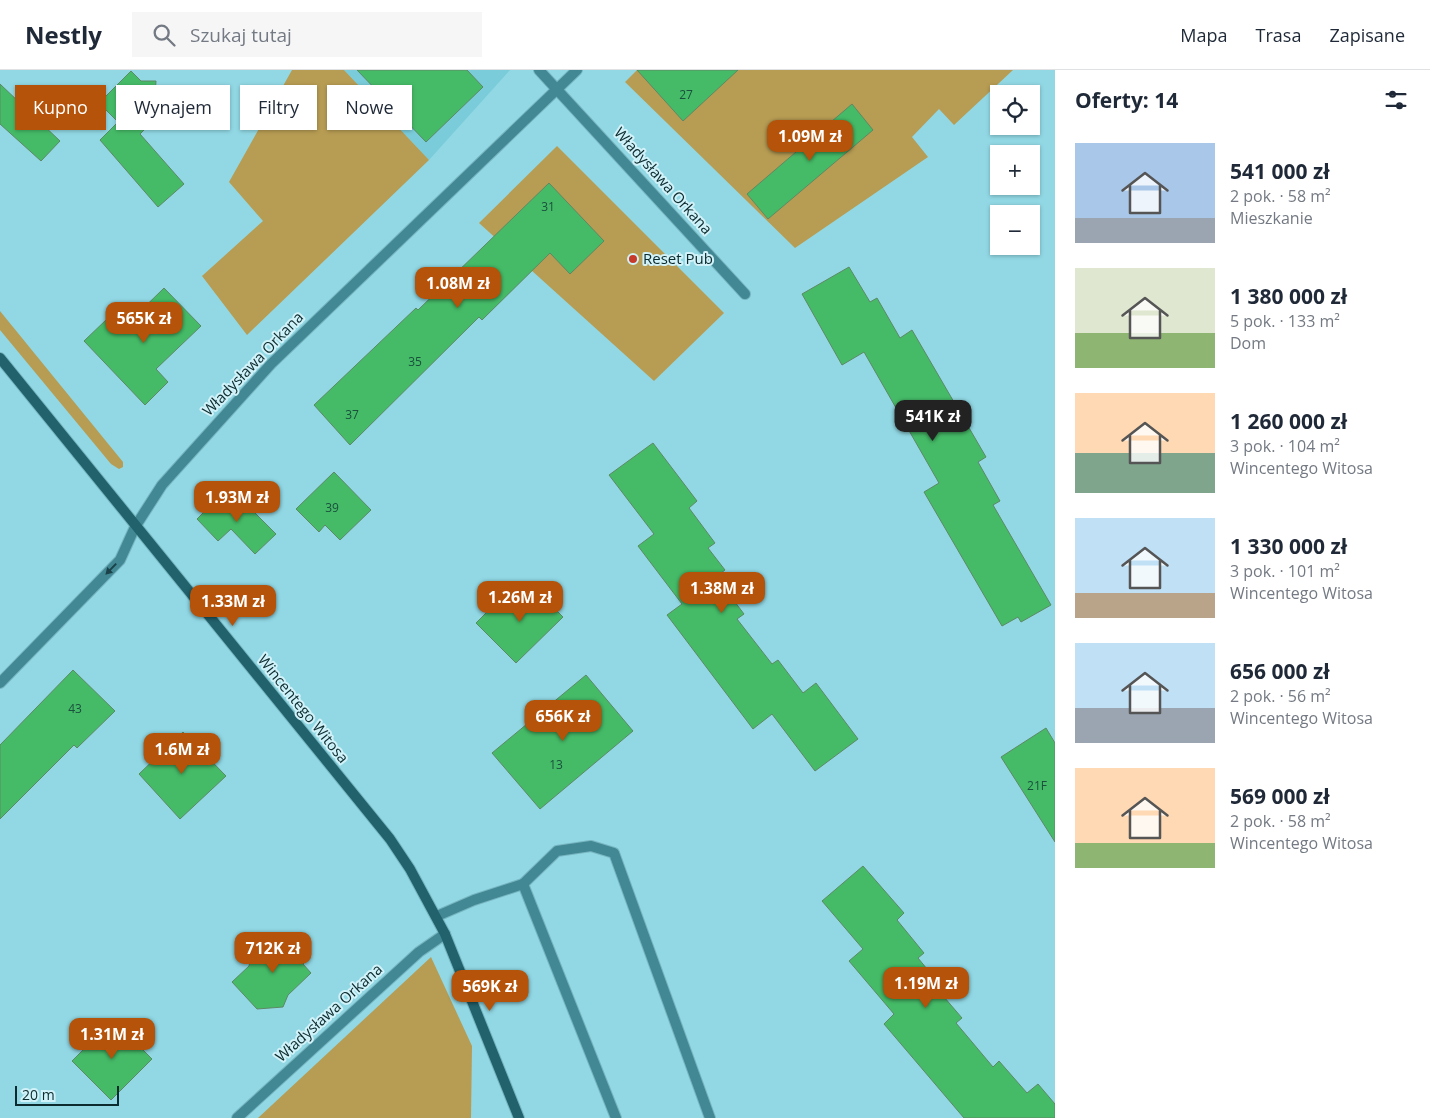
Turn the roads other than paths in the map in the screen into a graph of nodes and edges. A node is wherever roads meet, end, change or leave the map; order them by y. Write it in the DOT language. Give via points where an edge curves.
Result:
graph roads {
  1 [pos="539,70"];
  2 [pos="577,70"];
  3 [pos="557,89"];
  4 [pos="745,294"];
  5 [pos="0,358"];
  6 [pos="135,527"];
  7 [pos="0,683"];
  8 [pos="523,884"];
  9 [pos="437,916"];
  10 [pos="446,934"];
  11 [pos="236,1118"];
  12 [pos="519,1118"];
  13 [pos="616,1118"];
  14 [pos="710,1118"];
  1 -- 3 [label="street"];
  2 -- 3 [label="street, Władysława Orkana"];
  3 -- 4 [label="street, Władysława Orkana"];
  3 -- 6 [label="street, Władysława Orkana" via="271,364 162,485"];
  5 -- 6 [label="street, Wincentego Witosa"];
  6 -- 7 [label="street, Władysława Orkana, one-way" via="120,560"];
  6 -- 9 [label="street, Wincentego Witosa" via="390,839"];
  8 -- 9 [label="street"];
  8 -- 13 [label="street"];
  8 -- 14 [label="street" via="557,851 591,846 614,853"];
  9 -- 10 [label="street, Wincentego Witosa"];
  10 -- 11 [label="street, Władysława Orkana" via="419,952"];
  10 -- 12 [label="street, Wincentego Witosa"];
}
